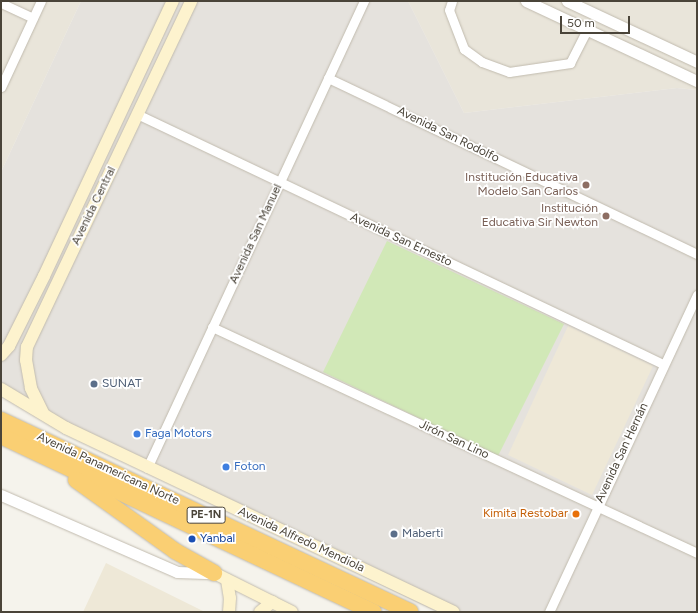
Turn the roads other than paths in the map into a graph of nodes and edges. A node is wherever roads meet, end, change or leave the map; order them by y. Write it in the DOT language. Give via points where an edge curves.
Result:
graph roads {
  1 [pos="41,1"];
  2 [pos="171,1"];
  3 [pos="191,1"];
  4 [pos="364,1"];
  5 [pos="452,1"];
  6 [pos="526,1"];
  7 [pos="568,1"];
  8 [pos="1,3"];
  9 [pos="543,4"];
  10 [pos="33,18"];
  11 [pos="587,29"];
  12 [pos="697,62"];
  13 [pos="328,78"];
  14 [pos="697,81"];
  15 [pos="1,87"];
  16 [pos="139,115"];
  17 [pos="280,183"];
  18 [pos="697,254"];
  19 [pos="44,276"];
  20 [pos="56,282"];
  21 [pos="697,295"];
  22 [pos="212,327"];
  23 [pos="1,355"];
  24 [pos="663,364"];
  25 [pos="1,389"];
  26 [pos="43,413"];
  27 [pos="1,420"];
  28 [pos="1,436"];
  29 [pos="55,463"];
  30 [pos="147,468"];
  31 [pos="1,495"];
  32 [pos="597,508"];
  33 [pos="697,553"];
  34 [pos="220,576"];
  35 [pos="272,602"];
  36 [pos="229,612"];
  37 [pos="260,612"];
  38 [pos="292,612"];
  39 [pos="374,612"];
  40 [pos="410,612"];
  41 [pos="454,612"];
  42 [pos="549,612"];
  1 -- 10 [label="street"];
  2 -- 19 [label="main road, Avenida Central"];
  3 -- 16 [label="main road, Avenida Central"];
  4 -- 13 [label="street, Avenida San Manuel"];
  5 -- 11 [label="street" via="449,10 464,50 482,62 509,72 570,63"];
  6 -- 9 [label="street"];
  7 -- 12 [label="street"];
  8 -- 10 [label="street"];
  9 -- 11 [label="street"];
  10 -- 15 [label="street"];
  11 -- 14 [label="street"];
  13 -- 17 [label="street, Avenida San Manuel"];
  13 -- 18 [label="street, Avenida San Rodolfo"];
  16 -- 17 [label="street, Avenida San Ernesto"];
  16 -- 20 [label="main road, Avenida Central"];
  17 -- 22 [label="street, Avenida San Manuel"];
  17 -- 24 [label="street, Avenida San Ernesto"];
  19 -- 20 [label="main road"];
  19 -- 23 [label="main road, Avenida Central" via="9,346"];
  20 -- 26 [label="main road, Avenida Central" via="27,347 26,360 31,388"];
  21 -- 24 [label="street, Avenida San Hernán"];
  22 -- 30 [label="street, Avenida San Manuel"];
  22 -- 32 [label="street, Jirón San Lino"];
  24 -- 32 [label="street, Avenida San Hernán"];
  25 -- 26 [label="main road, Avenida Alfredo Mendiola"];
  26 -- 30 [label="main road, Avenida Alfredo Mendiola" via="66,428"];
  27 -- 40 [label="highway, Avenida Panamericana Norte / PE-1N"];
  28 -- 29 [label="highway, Avenida Panamericana Norte / PE-1N"];
  29 -- 34 [label="highway" via="126,517"];
  29 -- 39 [label="highway, Avenida Panamericana Norte / PE-1N"];
  30 -- 41 [label="main road, Avenida Alfredo Mendiola"];
  31 -- 34 [label="street" via="177,572"];
  32 -- 33 [label="street, Jirón San Lino"];
  32 -- 42 [label="street, Avenida San Hernán"];
  34 -- 35 [label="main road"];
  34 -- 36 [label="main road" via="230,598"];
  35 -- 37 [label="main road"];
  35 -- 38 [label="main road"];
}
